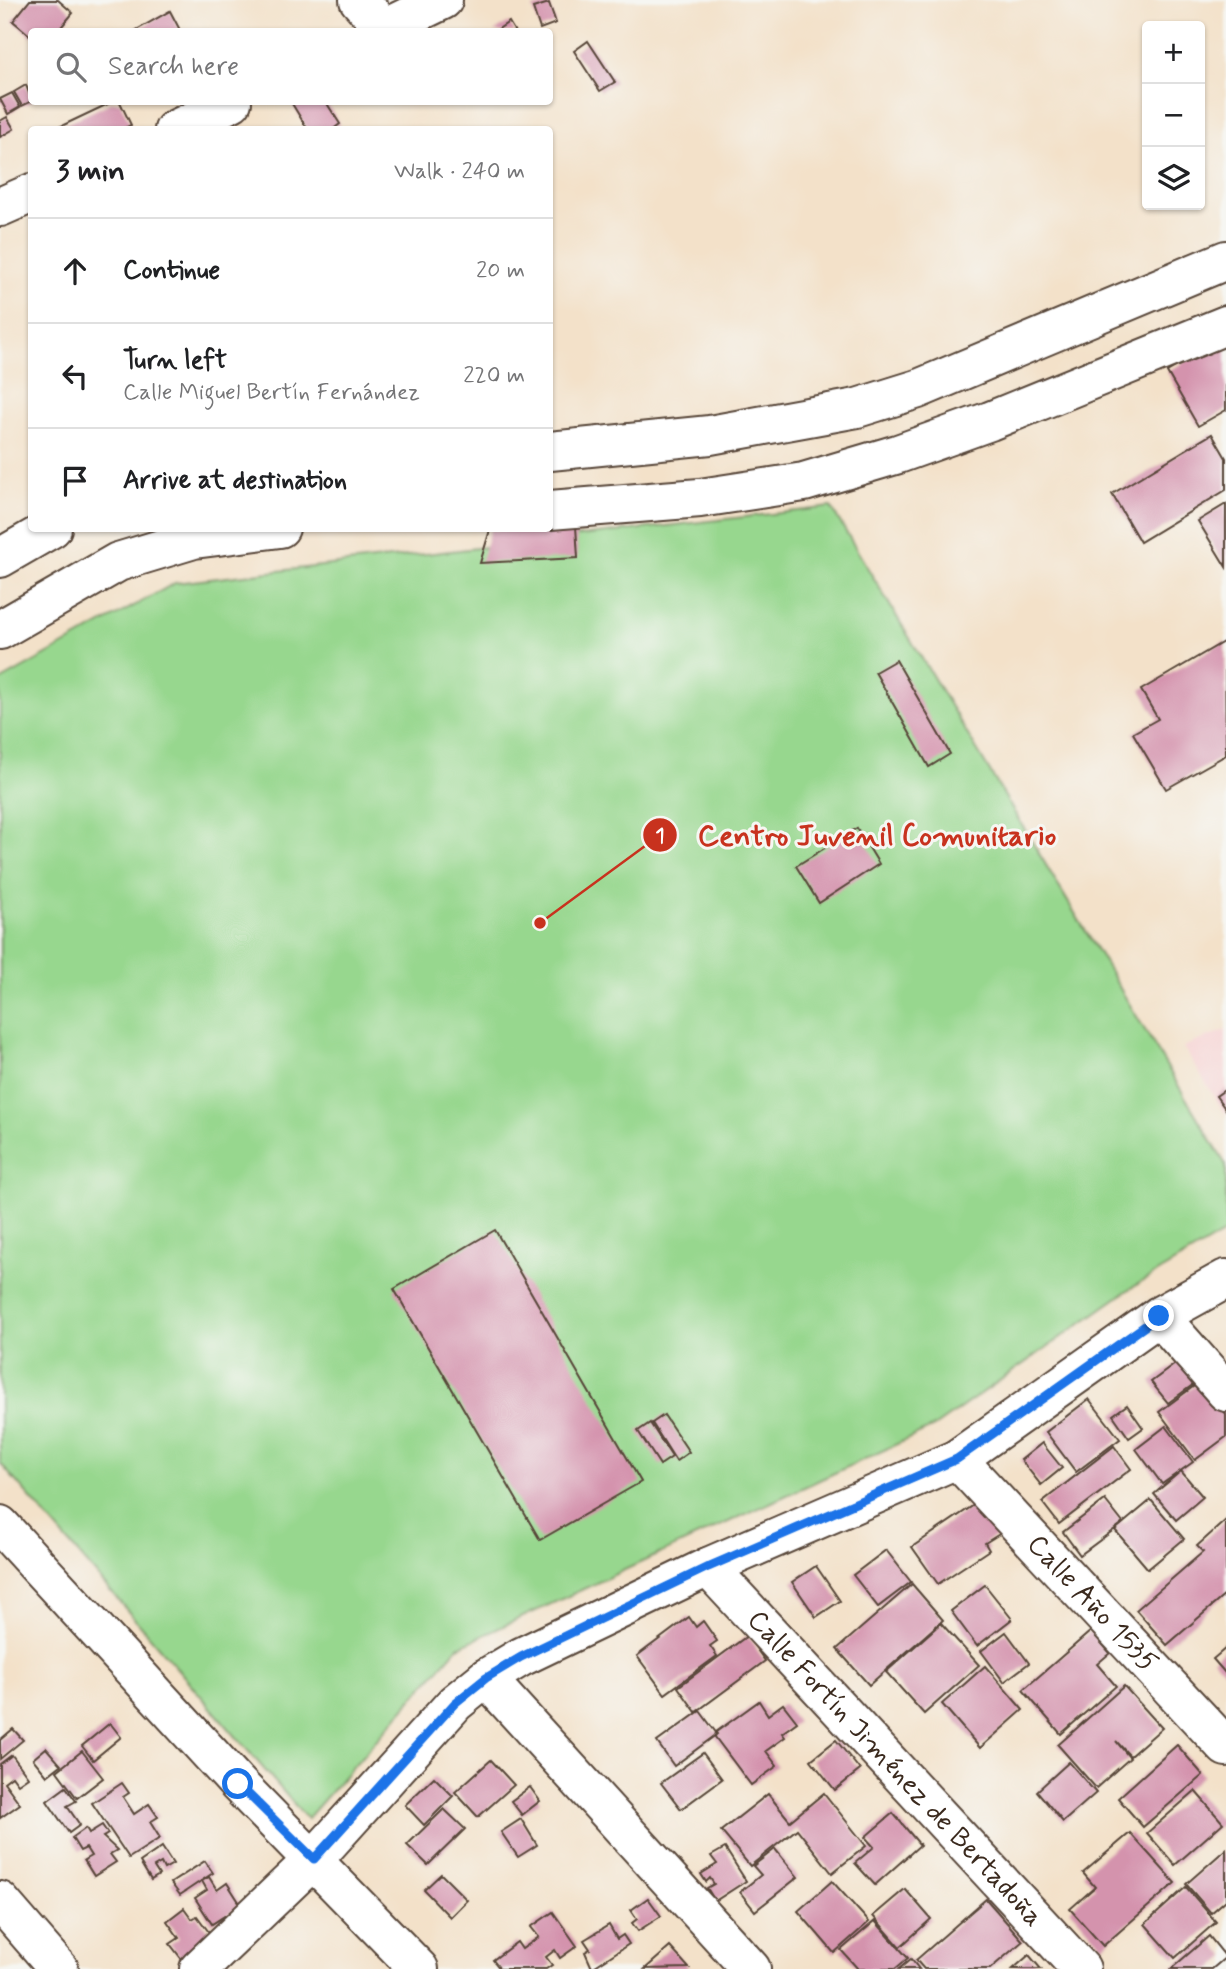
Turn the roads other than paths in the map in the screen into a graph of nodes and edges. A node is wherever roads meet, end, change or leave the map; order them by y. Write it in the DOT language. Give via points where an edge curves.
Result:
graph roads {
  1 [pos="359,0"];
  2 [pos="443,0"];
  3 [pos="380,28"];
  4 [pos="385,28"];
  5 [pos="226,105"];
  6 [pos="182,126"];
  7 [pos="28,195"];
  8 [pos="0,207"];
  9 [pos="1226,260"];
  10 [pos="1186,278"];
  11 [pos="1215,330"];
  12 [pos="553,451"];
  13 [pos="553,510"];
  14 [pos="45,532"];
  15 [pos="249,532"];
  16 [pos="0,558"];
  17 [pos="0,629"];
  18 [pos="1226,1279"];
  19 [pos="1159,1316"];
  20 [pos="1226,1392"];
  21 [pos="957,1459"];
  22 [pos="0,1525"];
  23 [pos="708,1567"];
  24 [pos="486,1678"];
  25 [pos="1226,1747"];
  26 [pos="314,1859"];
  27 [pos="0,1901"];
  28 [pos="59,1969"];
  29 [pos="199,1969"];
  30 [pos="419,1969"];
  31 [pos="751,1969"];
  32 [pos="1081,1969"];
  1 -- 3 [label="street"];
  2 -- 4 [label="street"];
  5 -- 6 [label="street"];
  7 -- 8 [label="street"];
  9 -- 10 [label="street"];
  10 -- 11 [label="street"];
  10 -- 12 [label="street" via="918,388 857,408 710,435"];
  11 -- 13 [label="street" via="990,421 804,482 700,498"];
  14 -- 16 [label="street"];
  15 -- 17 [label="street" via="194,539 118,562"];
  18 -- 19 [label="street"];
  19 -- 20 [label="street"];
  19 -- 21 [label="street"];
  21 -- 23 [label="street"];
  21 -- 25 [label="street, Calle Año 1535"];
  22 -- 26 [label="street" via="238,1784"];
  23 -- 24 [label="street"];
  23 -- 32 [label="street, Calle Fortín Jiménez de Bertadoña"];
  24 -- 26 [label="street" via="455,1703"];
  24 -- 31 [label="street"];
  26 -- 29 [label="street"];
  26 -- 30 [label="street"];
  27 -- 28 [label="street"];
}
